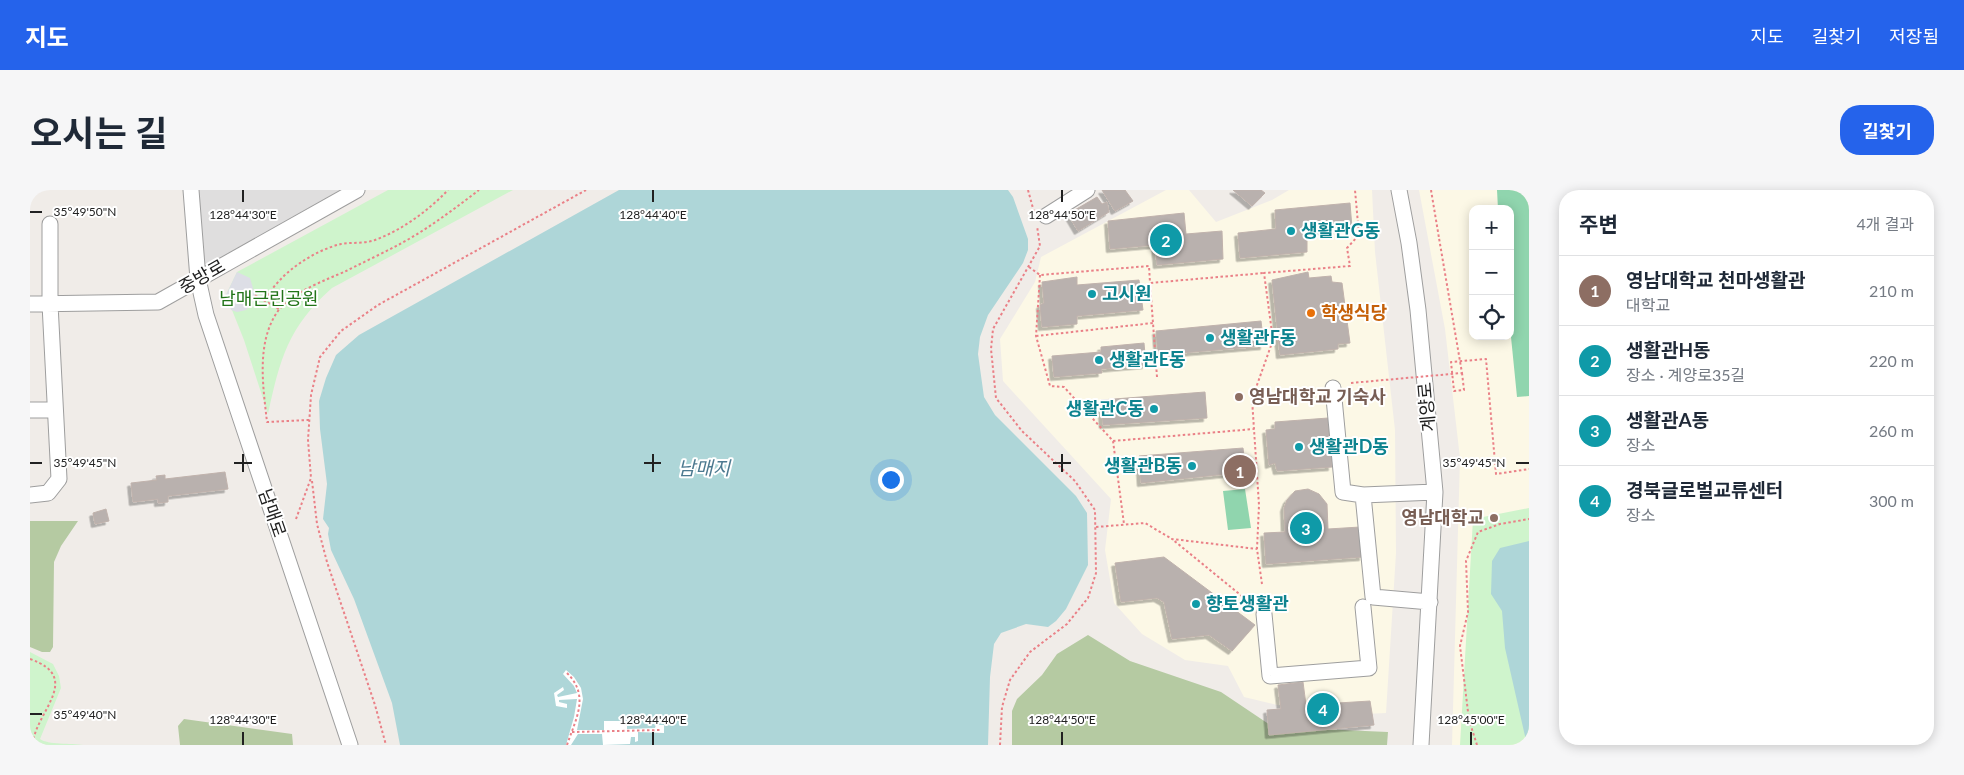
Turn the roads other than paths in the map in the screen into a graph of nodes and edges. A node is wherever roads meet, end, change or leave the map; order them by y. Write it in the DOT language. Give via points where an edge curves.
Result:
graph roads {
  1 [pos="191,190"];
  2 [pos="357,190"];
  3 [pos="1088,190"];
  4 [pos="1399,190"];
  5 [pos="1039,216"];
  6 [pos="50,224"];
  7 [pos="198,279"];
  8 [pos="30,304"];
  9 [pos="50,304"];
  10 [pos="1333,388"];
  11 [pos="30,410"];
  12 [pos="55,410"];
  13 [pos="1435,492"];
  14 [pos="1363,494"];
  15 [pos="30,495"];
  16 [pos="1430,602"];
  17 [pos="1363,607"];
  18 [pos="1264,614"];
  19 [pos="350,745"];
  20 [pos="1421,745"];
  1 -- 7 [label="street, 남매로"];
  2 -- 7 [label="street, 중방로"];
  3 -- 5 [label="street"];
  4 -- 13 [label="street, 계양로" via="1418,310"];
  6 -- 9 [label="street"];
  7 -- 9 [label="street, 중방로" via="158,302"];
  7 -- 19 [label="street, 남매로" via="206,315"];
  8 -- 9 [label="street, 중방로"];
  9 -- 12 [label="street"];
  10 -- 14 [label="street" via="1343,492"];
  11 -- 12 [label="street"];
  12 -- 15 [label="street" via="59,479 48,492"];
  13 -- 14 [label="street"];
  13 -- 16 [label="street, 계양로"];
  14 -- 16 [label="street" via="1373,597"];
  16 -- 20 [label="street, 계양로"];
  17 -- 18 [label="street" via="1369,668 1270,676"];
}
